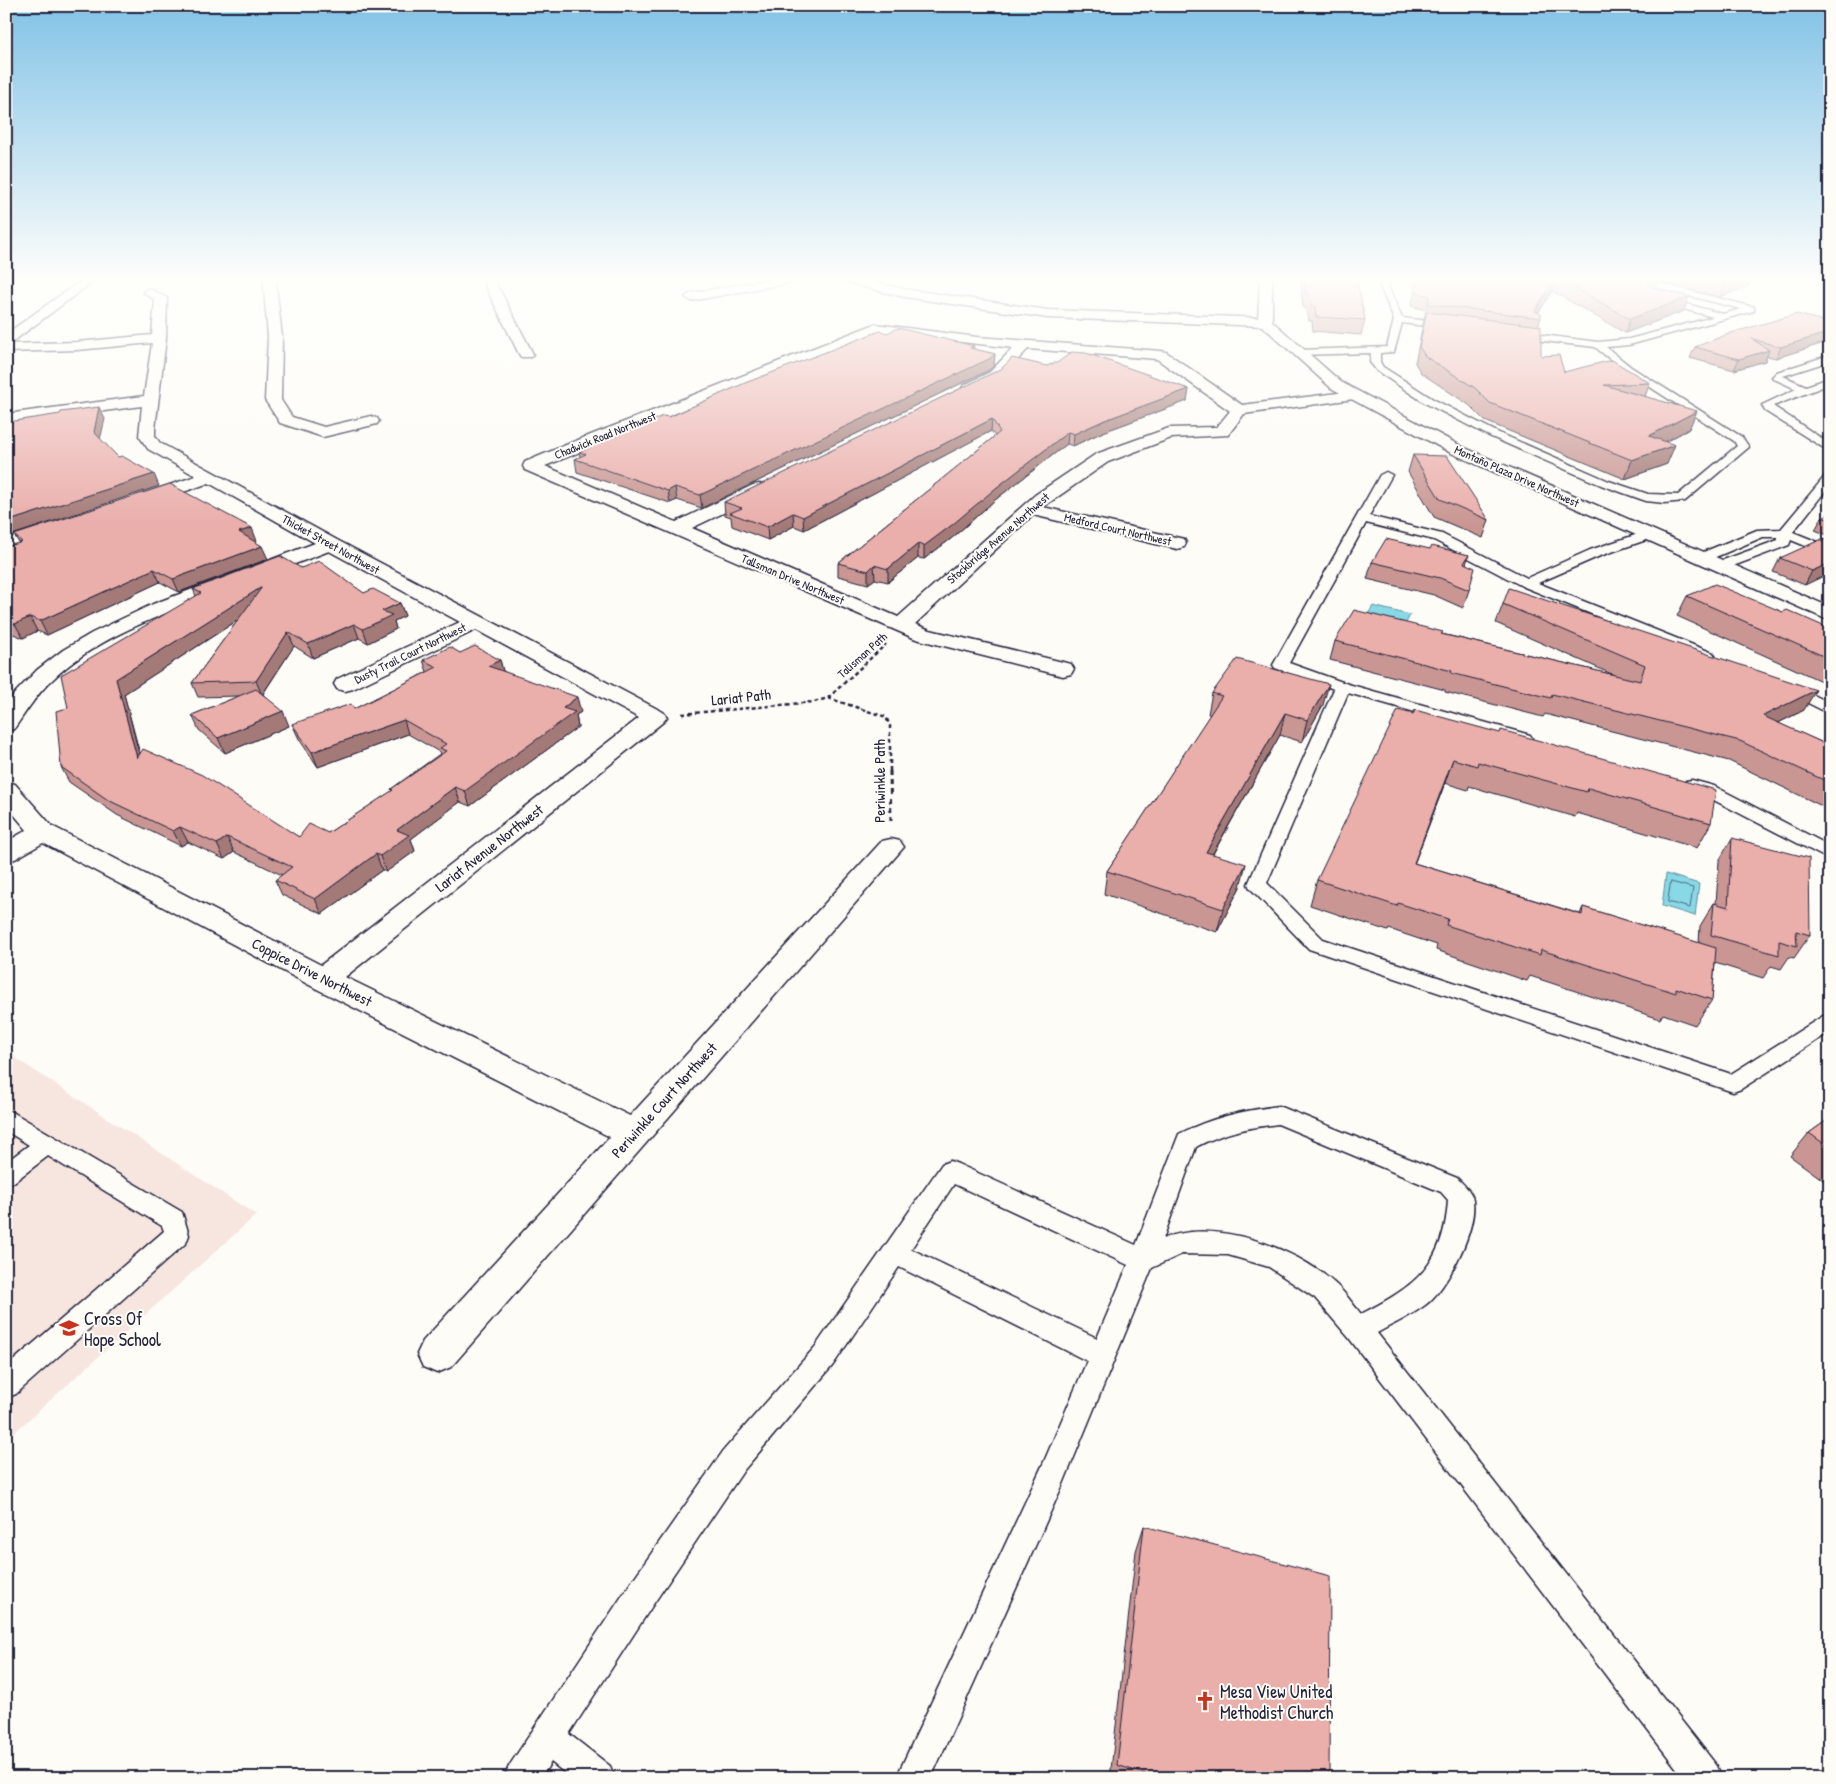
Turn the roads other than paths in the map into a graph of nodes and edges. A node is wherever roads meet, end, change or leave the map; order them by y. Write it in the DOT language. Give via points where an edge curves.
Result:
graph roads {
  1 [pos="156,360"];
  2 [pos="274,360"];
  3 [pos="793,360"];
  4 [pos="1009,360"];
  5 [pos="1168,360"];
  6 [pos="1307,360"];
  7 [pos="1375,360"];
  8 [pos="1617,360"];
  9 [pos="1823,360"];
  10 [pos="1827,384"];
  11 [pos="1805,389"];
  12 [pos="1354,395"];
  13 [pos="954,396"];
  14 [pos="150,400"];
  15 [pos="1239,410"];
  16 [pos="6,418"];
  17 [pos="371,420"];
  18 [pos="1816,440"];
  19 [pos="1830,440"];
  20 [pos="1830,449"];
  21 [pos="531,466"];
  22 [pos="1386,475"];
  23 [pos="211,477"];
  24 [pos="1830,477"];
  25 [pos="775,482"];
  26 [pos="127,505"];
  27 [pos="1029,509"];
  28 [pos="1362,518"];
  29 [pos="71,523"];
  30 [pos="676,528"];
  31 [pos="1785,533"];
  32 [pos="1648,535"];
  33 [pos="1177,543"];
  34 [pos="330,544"];
  35 [pos="6,545"];
  36 [pos="1830,552"];
  37 [pos="1701,558"];
  38 [pos="1720,566"];
  39 [pos="1526,582"];
  40 [pos="1830,616"];
  41 [pos="476,622"];
  42 [pos="905,627"];
  43 [pos="1720,660"];
  44 [pos="1063,669"];
  45 [pos="1776,683"];
  46 [pos="345,684"];
  47 [pos="1344,687"];
  48 [pos="30,689"];
  49 [pos="6,691"];
  50 [pos="1830,709"];
  51 [pos="655,717"];
  52 [pos="6,724"];
  53 [pos="1535,741"];
  54 [pos="1679,782"];
  55 [pos="6,789"];
  56 [pos="43,832"];
  57 [pos="891,847"];
  58 [pos="6,853"];
  59 [pos="1830,854"];
  60 [pos="323,979"];
  61 [pos="1830,1022"];
  62 [pos="6,1119"];
  63 [pos="633,1133"];
  64 [pos="47,1144"];
  65 [pos="6,1175"];
  66 [pos="894,1253"];
  67 [pos="1143,1260"];
  68 [pos="1358,1329"];
  69 [pos="437,1354"];
  70 [pos="1103,1355"];
  71 [pos="6,1386"];
  72 [pos="547,1738"];
  73 [pos="521,1778"];
  74 [pos="598,1778"];
  75 [pos="913,1778"];
  76 [pos="1706,1778"];
  1 -- 14 [label="street, Thicket Street Northwest"];
  2 -- 17 [label="street" via="273,400 286,420 323,432"];
  3 -- 21 [label="street, Chadwick Road Northwest"];
  4 -- 13 [label="street" via="995,374"];
  5 -- 15 [label="street"];
  6 -- 12 [label="street, Montaño Plaza Drive Northwest" via="1336,386"];
  7 -- 8 [label="lane" via="1380,369 1445,410 1522,448 1646,497 1681,498 1744,447 1738,439"];
  9 -- 11 [label="lane" via="1777,377"];
  10 -- 11 [label="lane"];
  11 -- 18 [label="lane" via="1767,405"];
  12 -- 15 [label="street"];
  12 -- 32 [label="street, Montaño Plaza Drive Northwest" via="1457,450"];
  14 -- 16 [label="street"];
  14 -- 23 [label="street, Thicket Street Northwest" via="147,436 154,446"];
  15 -- 27 [label="street, Stockbridge Avenue Northwest" via="1222,432 1169,433 1102,458"];
  18 -- 19 [label="lane"];
  18 -- 20 [label="lane"];
  21 -- 30 [label="street, Tallsman Drive Northwest"];
  22 -- 28 [label="lane"];
  23 -- 26 [label="street"];
  23 -- 34 [label="street, Thicket Street Northwest"];
  24 -- 31 [label="lane"];
  25 -- 30 [label="street"];
  27 -- 33 [label="street, Medford Court Northwest"];
  27 -- 42 [label="street, Stockbridge Avenue Northwest"];
  28 -- 39 [label="lane" via="1438,537"];
  28 -- 47 [label="lane" via="1280,665"];
  29 -- 35 [label="street"];
  30 -- 42 [label="street, Tallsman Drive Northwest"];
  31 -- 36 [label="lane"];
  31 -- 37 [label="lane" via="1761,533"];
  31 -- 38 [label="lane" via="1784,542"];
  32 -- 37 [label="street, Montaño Plaza Drive Northwest"];
  32 -- 39 [label="lane"];
  34 -- 41 [label="street, Thicket Street Northwest"];
  34 -- 48 [label="street" via="139,617 84,646"];
  37 -- 38 [label="street, Montaño Plaza Drive Northwest"];
  38 -- 40 [label="street, Montaño Plaza Drive Northwest"];
  39 -- 43 [label="lane"];
  41 -- 46 [label="street, Dusty Trail Court Northwest"];
  41 -- 51 [label="street, Thicket Street Northwest"];
  42 -- 44 [label="street, Tallsman Drive Northwest" via="923,635"];
  45 -- 50 [label="lane"];
  47 -- 53 [label="lane"];
  47 -- 61 [label="lane" via="1257,884 1316,944 1733,1083"];
  48 -- 49 [label="street"];
  48 -- 52 [label="street"];
  51 -- 60 [label="street, Lariat Avenue Northwest"];
  54 -- 59 [label="lane" via="1708,790"];
  55 -- 56 [label="street, Coppice Drive Northwest"];
  56 -- 58 [label="street"];
  56 -- 60 [label="street, Coppice Drive Northwest"];
  57 -- 63 [label="street, Periwinkle Court Northwest"];
  60 -- 63 [label="street, Coppice Drive Northwest"];
  62 -- 64 [label="lane"];
  63 -- 69 [label="street, Periwinkle Court Northwest"];
  64 -- 65 [label="lane"];
  64 -- 71 [label="lane" via="173,1220 177,1235"];
  66 -- 67 [label="lane" via="950,1171"];
  66 -- 70 [label="lane"];
  66 -- 72 [label="lane" via="824,1356 734,1460"];
  67 -- 68 [label="lane" via="1180,1242 1228,1244 1276,1258 1324,1290"];
  67 -- 68 [label="lane" via="1187,1140 1240,1120 1279,1115 1449,1185 1460,1197 1460,1212 1450,1249 1439,1272 1418,1294"];
  67 -- 70 [label="lane"];
  68 -- 76 [label="lane"];
  70 -- 75 [label="lane" via="1053,1474"];
  72 -- 73 [label="lane"];
  72 -- 74 [label="lane"];
}
